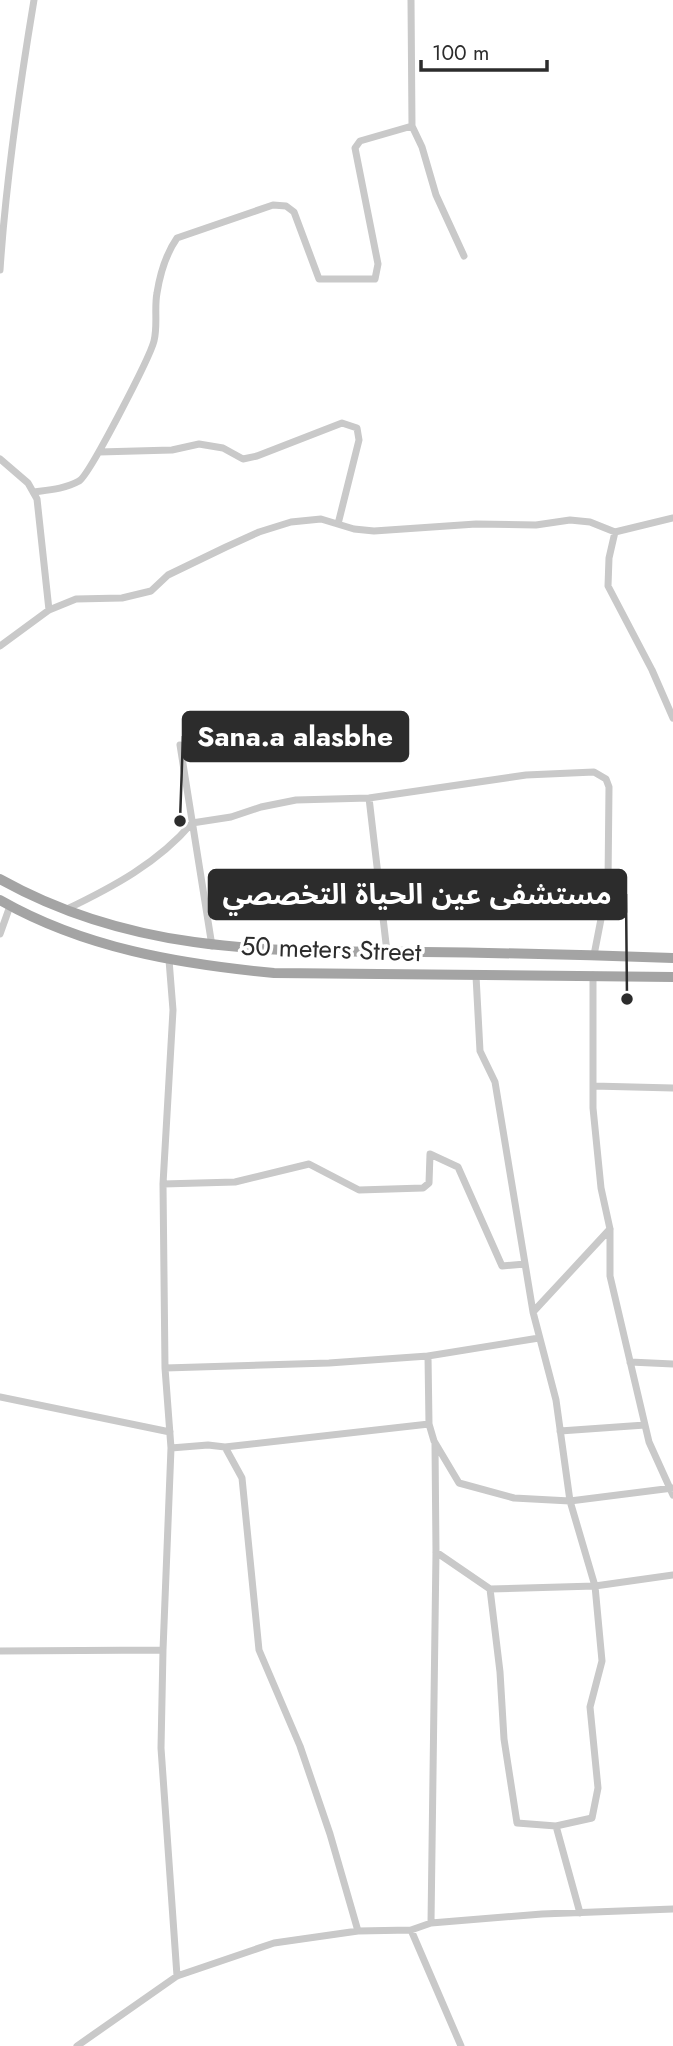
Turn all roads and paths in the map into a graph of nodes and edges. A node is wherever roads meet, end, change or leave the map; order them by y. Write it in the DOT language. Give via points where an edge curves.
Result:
graph roads {
  1 [pos="34,0"];
  2 [pos="411,0"];
  3 [pos="412,126"];
  4 [pos="464,256"];
  5 [pos="0,270"];
  6 [pos="99,452"];
  7 [pos="0,459"];
  8 [pos="33,492"];
  9 [pos="673,518"];
  10 [pos="338,524"];
  11 [pos="615,532"];
  12 [pos="49,610"];
  13 [pos="0,646"];
  14 [pos="673,718"];
  15 [pos="180,745"];
  16 [pos="369,797"];
  17 [pos="192,823"];
  18 [pos="0,879"];
  19 [pos="5,903"];
  20 [pos="65,910"];
  21 [pos="133,931"];
  22 [pos="0,934"];
  23 [pos="212,946"];
  24 [pos="127,951"];
  25 [pos="387,952"];
  26 [pos="518,953"];
  27 [pos="594,955"];
  28 [pos="673,958"];
  29 [pos="169,960"];
  30 [pos="521,974"];
  31 [pos="593,975"];
  32 [pos="476,976"];
  33 [pos="673,977"];
  34 [pos="593,1086"];
  35 [pos="673,1088"];
  36 [pos="163,1184"];
  37 [pos="610,1229"];
  38 [pos="525,1264"];
  39 [pos="533,1312"];
  40 [pos="539,1338"];
  41 [pos="428,1356"];
  42 [pos="630,1362"];
  43 [pos="673,1364"];
  44 [pos="165,1368"];
  45 [pos="0,1397"];
  46 [pos="429,1424"];
  47 [pos="645,1424"];
  48 [pos="560,1430"];
  49 [pos="170,1432"];
  50 [pos="435,1443"];
  51 [pos="225,1447"];
  52 [pos="171,1448"];
  53 [pos="672,1491"];
  54 [pos="570,1501"];
  55 [pos="436,1552"];
  56 [pos="673,1575"];
  57 [pos="595,1587"];
  58 [pos="490,1589"];
  59 [pos="163,1650"];
  60 [pos="0,1651"];
  61 [pos="556,1826"];
  62 [pos="673,1909"];
  63 [pos="580,1913"];
  64 [pos="431,1923"];
  65 [pos="411,1930"];
  66 [pos="358,1931"];
  67 [pos="177,1976"];
  68 [pos="77,2046"];
  69 [pos="461,2046"];
  1 -- 5 [label="street" via="5,192"];
  2 -- 3 [label="street"];
  3 -- 4 [label="street"];
  3 -- 6 [label="street" via="360,141 355,148 378,264 375,279 319,279 294,212 286,206 273,205 177,238 168,251 156,293 154,341"];
  6 -- 8 [label="street" via="82,480"];
  6 -- 10 [label="street" via="172,450 199,444 223,448 243,459 342,423 357,428 359,440"];
  7 -- 8 [label="street"];
  8 -- 12 [label="street"];
  9 -- 11 [label="street"];
  10 -- 11 [label="street" via="374,531 569,520"];
  10 -- 12 [label="street" via="321,519 292,522 259,532 168,575 151,591 121,598 76,599"];
  11 -- 14 [label="street" via="608,586"];
  12 -- 13 [label="street"];
  15 -- 17 [label="street"];
  16 -- 17 [label="street" via="296,800"];
  16 -- 25 [label="street"];
  16 -- 27 [label="street" via="526,775 594,772 606,779 608,883"];
  17 -- 20 [label="street" via="145,867"];
  17 -- 23 [label="street"];
  18 -- 20 [label="main road, 50 meters Street"];
  19 -- 22 [label="street"];
  19 -- 24 [label="main road, 50 meters Street" via="43,922"];
  20 -- 21 [label="main road, 50 meters Street"];
  21 -- 23 [label="main road, 50 meters Street"];
  21 -- 24 [label="main road"];
  23 -- 25 [label="main road, 50 meters Street"];
  24 -- 29 [label="main road, 50 meters Street"];
  25 -- 26 [label="main road, 50 meters Street"];
  26 -- 27 [label="main road, 50 meters Street"];
  26 -- 30 [label="main road"];
  27 -- 28 [label="main road, 50 meters Street"];
  29 -- 32 [label="main road, 50 meters Street" via="274,973"];
  29 -- 36 [label="street" via="173,1010"];
  30 -- 31 [label="main road, 50 meters Street"];
  30 -- 32 [label="main road, 50 meters Street"];
  31 -- 33 [label="main road, 50 meters Street"];
  31 -- 34 [label="street"];
  32 -- 38 [label="street" via="480,1051 495,1082"];
  34 -- 35 [label="street"];
  34 -- 37 [label="street" via="601,1188"];
  36 -- 38 [label="street" via="235,1182 309,1164 359,1190 424,1188 429,1183 430,1154 458,1167 502,1266"];
  36 -- 44 [label="street"];
  37 -- 39 [label="street"];
  37 -- 42 [label="street" via="610,1276"];
  38 -- 39 [label="street"];
  39 -- 40 [label="street"];
  40 -- 41 [label="street"];
  40 -- 48 [label="street"];
  41 -- 44 [label="street"];
  41 -- 46 [label="street"];
  42 -- 43 [label="street"];
  42 -- 47 [label="street"];
  44 -- 49 [label="street"];
  45 -- 49 [label="street"];
  46 -- 50 [label="street"];
  46 -- 51 [label="street"];
  47 -- 48 [label="street"];
  47 -- 53 [label="street"];
  48 -- 54 [label="street"];
  49 -- 52 [label="street"];
  50 -- 54 [label="street" via="459,1483 514,1498"];
  50 -- 55 [label="street"];
  51 -- 52 [label="street"];
  51 -- 66 [label="street" via="242,1478 260,1650 300,1746"];
  52 -- 59 [label="street"];
  53 -- 54 [label="street"];
  54 -- 57 [label="street"];
  55 -- 58 [label="street"];
  55 -- 64 [label="street"];
  56 -- 57 [label="street"];
  57 -- 58 [label="street"];
  57 -- 61 [label="street" via="602,1661 590,1707 597,1788 592,1818"];
  58 -- 61 [label="street" via="517,1823"];
  59 -- 60 [label="street"];
  59 -- 67 [label="street" via="161,1748"];
  61 -- 63 [label="street"];
  62 -- 63 [label="street"];
  63 -- 64 [label="street"];
  64 -- 65 [label="street"];
  65 -- 66 [label="street"];
  65 -- 69 [label="street"];
  66 -- 67 [label="street" via="274,1944"];
  67 -- 68 [label="street"];
}
